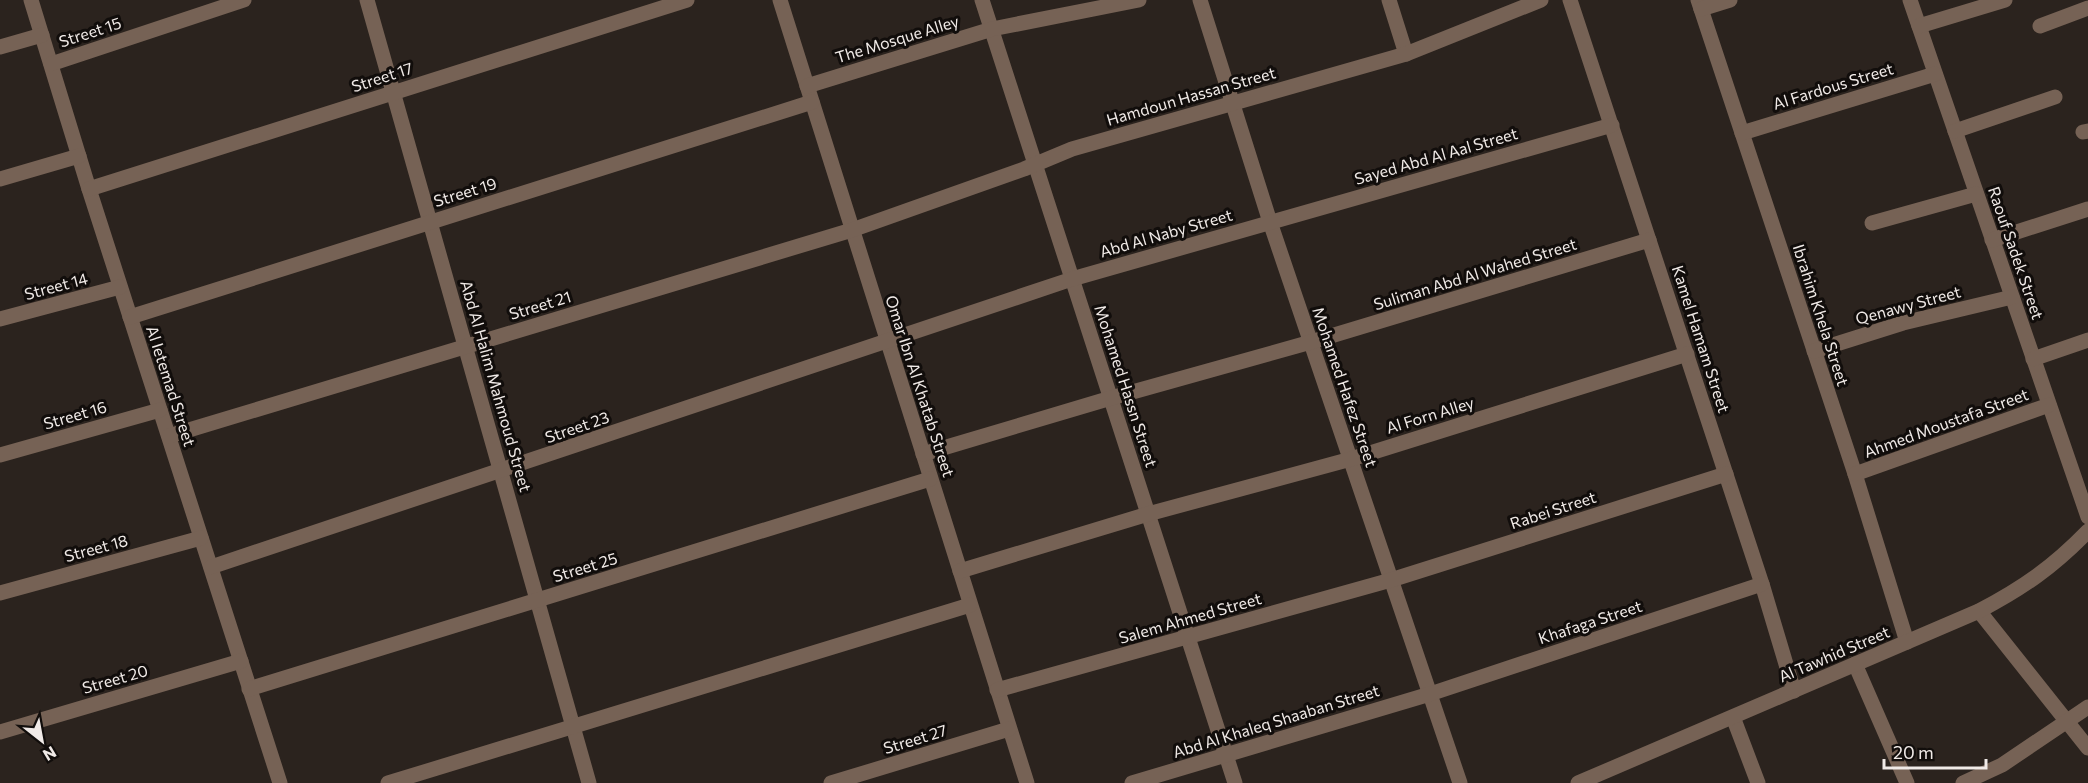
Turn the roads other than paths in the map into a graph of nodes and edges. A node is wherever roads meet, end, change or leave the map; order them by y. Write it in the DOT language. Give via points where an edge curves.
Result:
graph roads {
  1 [pos="31,0"];
  2 [pos="244,0"];
  3 [pos="367,0"];
  4 [pos="687,0"];
  5 [pos="780,0"];
  6 [pos="982,0"];
  7 [pos="1139,0"];
  8 [pos="1200,0"];
  9 [pos="1389,0"];
  10 [pos="1541,0"];
  11 [pos="1570,0"];
  12 [pos="1730,0"];
  13 [pos="1910,0"];
  14 [pos="2005,0"];
  15 [pos="1699,5"];
  16 [pos="2088,8"];
  17 [pos="1919,26"];
  18 [pos="2040,26"];
  19 [pos="992,29"];
  20 [pos="42,35"];
  21 [pos="0,46"];
  22 [pos="1406,54"];
  23 [pos="51,64"];
  24 [pos="1935,74"];
  25 [pos="807,86"];
  26 [pos="394,93"];
  27 [pos="2055,97"];
  28 [pos="812,102"];
  29 [pos="1233,103"];
  30 [pos="1612,125"];
  31 [pos="1954,131"];
  32 [pos="1742,133"];
  33 [pos="79,156"];
  34 [pos="1036,164"];
  35 [pos="0,179"];
  36 [pos="89,189"];
  37 [pos="1976,194"];
  38 [pos="2088,209"];
  39 [pos="430,222"];
  40 [pos="1270,222"];
  41 [pos="1872,223"];
  42 [pos="852,230"];
  43 [pos="1649,240"];
  44 [pos="1992,240"];
  45 [pos="1072,279"];
  46 [pos="120,287"];
  47 [pos="2012,297"];
  48 [pos="130,317"];
  49 [pos="0,319"];
  50 [pos="2088,340"];
  51 [pos="886,341"];
  52 [pos="1311,342"];
  53 [pos="466,346"];
  54 [pos="1814,351"];
  55 [pos="1687,354"];
  56 [pos="2033,359"];
  57 [pos="1111,398"];
  58 [pos="2049,405"];
  59 [pos="160,410"];
  60 [pos="169,436"];
  61 [pos="923,454"];
  62 [pos="0,455"];
  63 [pos="1351,459"];
  64 [pos="501,472"];
  65 [pos="1726,474"];
  66 [pos="1855,474"];
  67 [pos="930,479"];
  68 [pos="1148,514"];
  69 [pos="2088,517"];
  70 [pos="2088,531"];
  71 [pos="201,538"];
  72 [pos="211,567"];
  73 [pos="960,571"];
  74 [pos="1391,580"];
  75 [pos="1762,584"];
  76 [pos="0,593"];
  77 [pos="538,600"];
  78 [pos="970,605"];
  79 [pos="1979,611"];
  80 [pos="1187,637"];
  81 [pos="1907,642"];
  82 [pos="241,661"];
  83 [pos="1855,664"];
  84 [pos="249,688"];
  85 [pos="997,690"];
  86 [pos="1794,691"];
  87 [pos="1430,694"];
  88 [pos="2088,707"];
  89 [pos="1734,717"];
  90 [pos="2068,722"];
  91 [pos="573,726"];
  92 [pos="1009,729"];
  93 [pos="0,732"];
  94 [pos="2088,748"];
  95 [pos="1226,756"];
  96 [pos="280,783"];
  97 [pos="388,783"];
  98 [pos="589,783"];
  99 [pos="831,783"];
  100 [pos="1027,783"];
  101 [pos="1132,783"];
  102 [pos="1235,783"];
  103 [pos="1460,783"];
  104 [pos="1578,783"];
  105 [pos="1758,783"];
  106 [pos="1906,783"];
  107 [pos="1963,783"];
  1 -- 20 [label="street, Al Ietemad Street"];
  2 -- 23 [label="street, Street 15"];
  3 -- 26 [label="street, Abd Al Halim Mahmoud Street"];
  4 -- 26 [label="street, Street 17"];
  5 -- 25 [label="street, Omar Ibn Al Khatab Street"];
  6 -- 19 [label="street, Mohamed Hassn Street"];
  7 -- 19 [label="street, The Mosque Alley"];
  8 -- 29 [label="street, Mohamed Hafez Street"];
  9 -- 22 [label="street"];
  10 -- 22 [label="street, Hamdoun Hassan Street"];
  11 -- 30 [label="street, Kamel Hamam Street"];
  12 -- 15 [label="street"];
  13 -- 17 [label="street, Raouf Sadek Street"];
  14 -- 17 [label="street"];
  15 -- 32 [label="street, Ibrahim Khela Street"];
  16 -- 18 [label="street"];
  17 -- 24 [label="street, Raouf Sadek Street"];
  19 -- 25 [label="street, The Mosque Alley"];
  19 -- 34 [label="street, Mohamed Hassn Street"];
  20 -- 21 [label="street"];
  20 -- 23 [label="street, Al Ietemad Street"];
  22 -- 29 [label="street, Hamdoun Hassan Street"];
  23 -- 33 [label="street, Al Ietemad Street"];
  24 -- 31 [label="street, Raouf Sadek Street"];
  24 -- 32 [label="street, Al Fardous Street"];
  25 -- 28 [label="street, Omar Ibn Al Khatab Street"];
  26 -- 36 [label="street, Street 17"];
  26 -- 39 [label="street, Abd Al Halim Mahmoud Street"];
  27 -- 31 [label="street"];
  28 -- 39 [label="street, Street 19"];
  28 -- 42 [label="street, Omar Ibn Al Khatab Street"];
  29 -- 34 [label="street, Hamdoun Hassan Street" via="1072,149"];
  29 -- 40 [label="street, Mohamed Hafez Street"];
  30 -- 40 [label="street, Sayed Abd Al Aal Street"];
  30 -- 43 [label="street, Kamel Hamam Street"];
  31 -- 37 [label="street, Raouf Sadek Street"];
  32 -- 54 [label="street, Ibrahim Khela Street"];
  33 -- 35 [label="street"];
  33 -- 36 [label="street, Al Ietemad Street"];
  34 -- 42 [label="street, Hamdoun Hassan Street"];
  34 -- 45 [label="street, Mohamed Hassn Street"];
  36 -- 46 [label="street, Al Ietemad Street"];
  37 -- 41 [label="street"];
  37 -- 44 [label="street, Raouf Sadek Street"];
  38 -- 44 [label="street"];
  39 -- 48 [label="street, Street 19"];
  39 -- 53 [label="street, Abd Al Halim Mahmoud Street"];
  40 -- 45 [label="street, Abd Al Naby Street"];
  40 -- 52 [label="street, Mohamed Hafez Street"];
  42 -- 51 [label="street, Omar Ibn Al Khatab Street"];
  42 -- 53 [label="street, Street 21"];
  43 -- 52 [label="street, Suliman Abd Al Wahed Street"];
  43 -- 55 [label="street, Kamel Hamam Street"];
  44 -- 47 [label="street, Raouf Sadek Street"];
  45 -- 51 [label="street, Abd Al Naby Street"];
  45 -- 57 [label="street, Mohamed Hassn Street"];
  46 -- 48 [label="street, Al Ietemad Street"];
  46 -- 49 [label="street, Street 14"];
  47 -- 54 [label="street, Qenawy Street" via="1903,323"];
  47 -- 56 [label="street, Raouf Sadek Street"];
  48 -- 59 [label="street, Al Ietemad Street"];
  50 -- 56 [label="street"];
  51 -- 61 [label="street, Omar Ibn Al Khatab Street"];
  51 -- 64 [label="street, Street 23"];
  52 -- 57 [label="street, Suliman Abd Al Wahed Street"];
  52 -- 63 [label="street, Mohamed Hafez Street"];
  53 -- 60 [label="street, Street 21"];
  53 -- 64 [label="street, Abd Al Halim Mahmoud Street"];
  54 -- 66 [label="street, Ibrahim Khela Street"];
  55 -- 63 [label="street, Al Forn Alley"];
  55 -- 65 [label="street, Kamel Hamam Street"];
  56 -- 58 [label="street, Raouf Sadek Street"];
  57 -- 61 [label="street, Suliman Abd Al Wahed Street"];
  57 -- 68 [label="street, Mohamed Hassn Street"];
  58 -- 66 [label="street, Ahmed Moustafa Street"];
  58 -- 69 [label="street, Raouf Sadek Street"];
  59 -- 60 [label="street, Al Ietemad Street"];
  59 -- 62 [label="street, Street 16"];
  60 -- 71 [label="street, Al Ietemad Street"];
  61 -- 67 [label="street, Omar Ibn Al Khatab Street"];
  63 -- 68 [label="street, Al Forn Alley"];
  63 -- 74 [label="street, Mohamed Hafez Street"];
  64 -- 72 [label="street, Street 23"];
  64 -- 77 [label="street, Abd Al Halim Mahmoud Street"];
  65 -- 74 [label="street, Rabei Street"];
  65 -- 75 [label="street, Kamel Hamam Street"];
  66 -- 81 [label="street, Ibrahim Khela Street"];
  67 -- 73 [label="street, Omar Ibn Al Khatab Street"];
  67 -- 77 [label="street, Street 25"];
  68 -- 73 [label="street, Al Forn Alley"];
  68 -- 80 [label="street, Mohamed Hassn Street"];
  70 -- 79 [label="street, Al Tawhid Street" via="2040,576"];
  71 -- 72 [label="street, Al Ietemad Street"];
  71 -- 76 [label="street, Street 18"];
  72 -- 82 [label="street, Al Ietemad Street"];
  73 -- 78 [label="street, Omar Ibn Al Khatab Street"];
  74 -- 80 [label="street, Salem Ahmed Street"];
  74 -- 87 [label="street, Mohamed Hafez Street"];
  75 -- 86 [label="street, Kamel Hamam Street"];
  75 -- 87 [label="street, Khafaga Street"];
  77 -- 84 [label="street, Street 25"];
  77 -- 91 [label="street, Abd Al Halim Mahmoud Street"];
  78 -- 85 [label="street, Omar Ibn Al Khatab Street"];
  78 -- 91 [label="street"];
  79 -- 81 [label="street, Al Tawhid Street"];
  79 -- 90 [label="street"];
  80 -- 85 [label="street, Salem Ahmed Street"];
  80 -- 95 [label="street, Mohamed Hassn Street"];
  81 -- 83 [label="street, Al Tawhid Street"];
  82 -- 84 [label="street, Al Ietemad Street"];
  82 -- 93 [label="street, Street 20"];
  83 -- 86 [label="street, Al Tawhid Street"];
  83 -- 106 [label="street"];
  84 -- 96 [label="street, Al Ietemad Street"];
  85 -- 92 [label="street, Omar Ibn Al Khatab Street"];
  86 -- 89 [label="street, Al Tawhid Street"];
  87 -- 95 [label="street, Abd Al Khaleq Shaaban Street"];
  87 -- 103 [label="street, Mohamed Hafez Street"];
  88 -- 90 [label="street"];
  89 -- 104 [label="street, Al Tawhid Street"];
  89 -- 105 [label="street"];
  90 -- 94 [label="street"];
  90 -- 107 [label="street" via="2002,765"];
  91 -- 97 [label="street"];
  91 -- 98 [label="street, Abd Al Halim Mahmoud Street"];
  92 -- 99 [label="street, Street 27"];
  92 -- 100 [label="street, Omar Ibn Al Khatab Street"];
  95 -- 101 [label="street, Abd Al Khaleq Shaaban Street"];
  95 -- 102 [label="street, Mohamed Hassn Street"];
}
